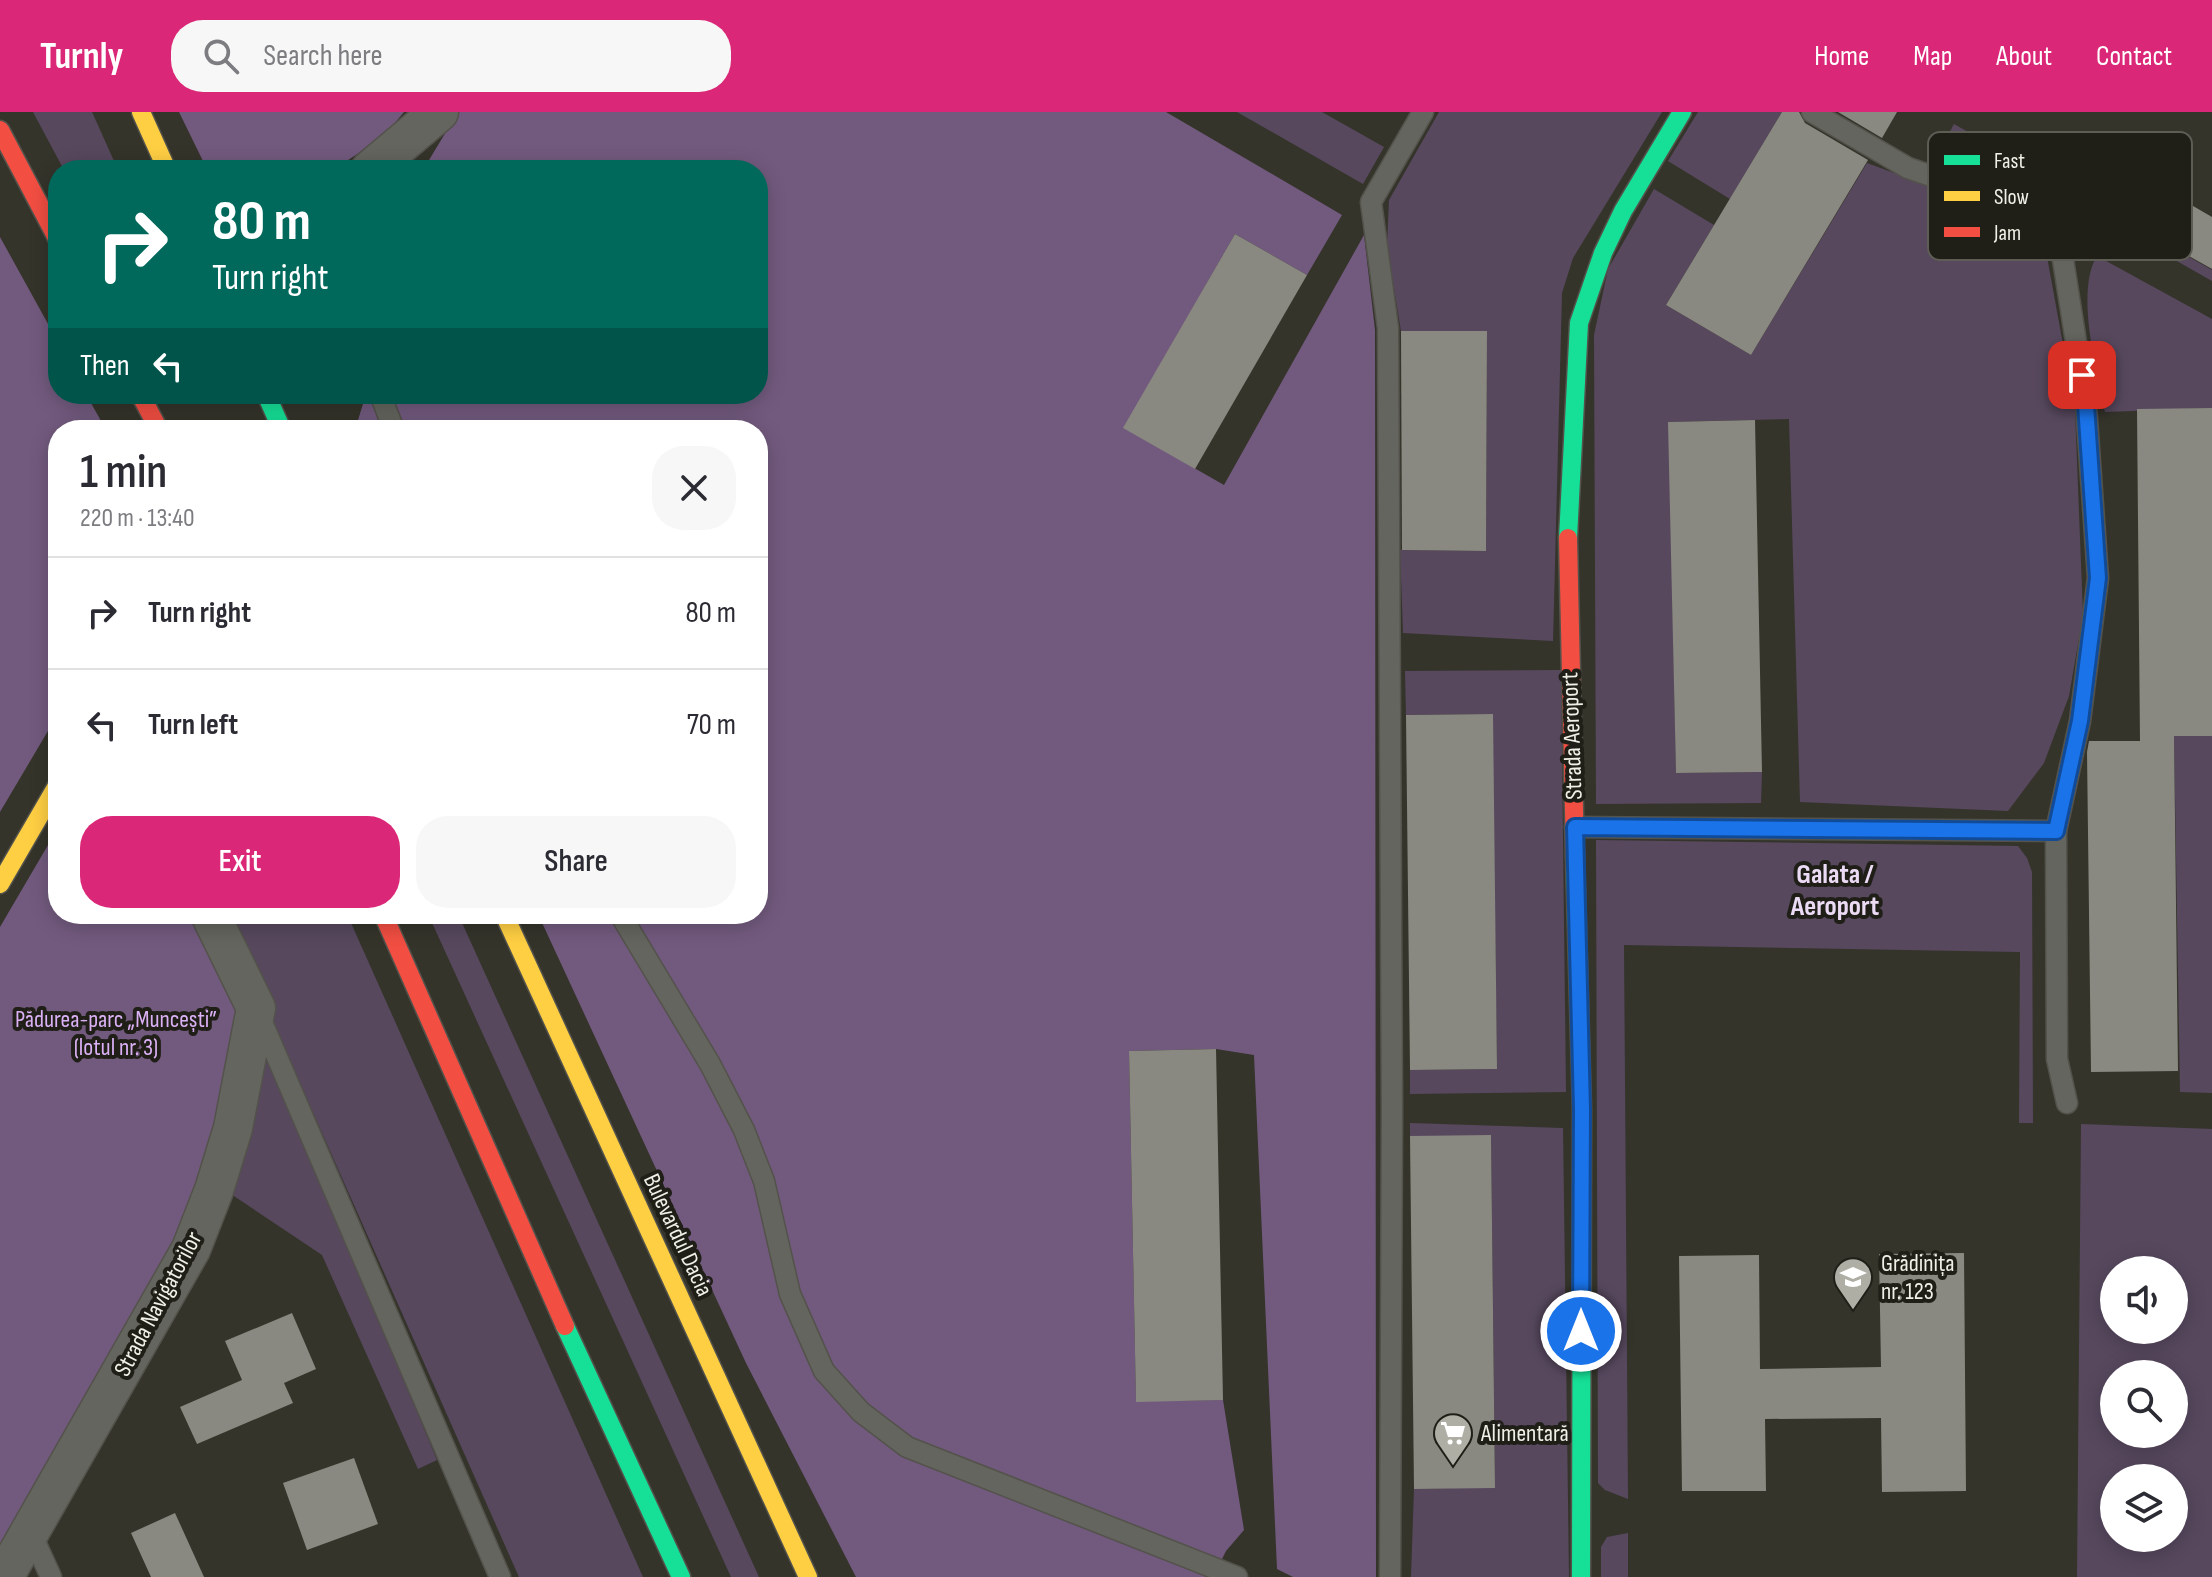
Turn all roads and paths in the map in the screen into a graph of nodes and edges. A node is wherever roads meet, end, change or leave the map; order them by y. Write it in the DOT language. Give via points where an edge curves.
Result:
graph roads {
  1 [pos="141,112"];
  2 [pos="440,112"];
  3 [pos="1423,112"];
  4 [pos="1682,112"];
  5 [pos="1812,112"];
  6 [pos="0,130"];
  7 [pos="163,160"];
  8 [pos="382,160"];
  9 [pos="415,160"];
  10 [pos="1928,175"];
  11 [pos="48,221"];
  12 [pos="2063,260"];
  13 [pos="48,801"];
  14 [pos="1575,827"];
  15 [pos="2056,831"];
  16 [pos="0,884"];
  17 [pos="215,924"];
  18 [pos="387,924"];
  19 [pos="509,924"];
  20 [pos="626,924"];
  21 [pos="256,1008"];
  22 [pos="2067,1103"];
  23 [pos="30,1531"];
  24 [pos="4,1577"];
  25 [pos="51,1577"];
  26 [pos="500,1577"];
  27 [pos="681,1577"];
  28 [pos="808,1577"];
  29 [pos="1237,1577"];
  30 [pos="1390,1577"];
  31 [pos="1581,1577"];
  1 -- 7 [label="main road"];
  2 -- 8 [label="street"];
  2 -- 9 [label="street"];
  3 -- 30 [label="lane" via="1371,202 1388,328"];
  4 -- 14 [label="main road, Strada Aeroport" via="1623,211 1579,323 1567,551"];
  5 -- 10 [label="lane"];
  6 -- 11 [label="main road"];
  12 -- 15 [label="lane" via="2086,405 2098,578 2080,721"];
  13 -- 16 [label="main road"];
  14 -- 15 [label="lane"];
  14 -- 31 [label="main road, Strada Aeroport" via="1582,1110"];
  15 -- 22 [label="lane" via="2057,1059"];
  17 -- 21 [label="street"];
  18 -- 27 [label="main road"];
  19 -- 28 [label="main road, Bulevardul Dacia"];
  20 -- 29 [label="lane" via="744,1130 764,1181 790,1294 824,1371 861,1412 907,1447"];
  21 -- 23 [label="street, Strada Navigatorilor" via="233,1128 191,1249"];
  21 -- 26 [label="lane"];
  23 -- 24 [label="street, Strada Navigatorilor"];
  23 -- 25 [label="lane"];
}
